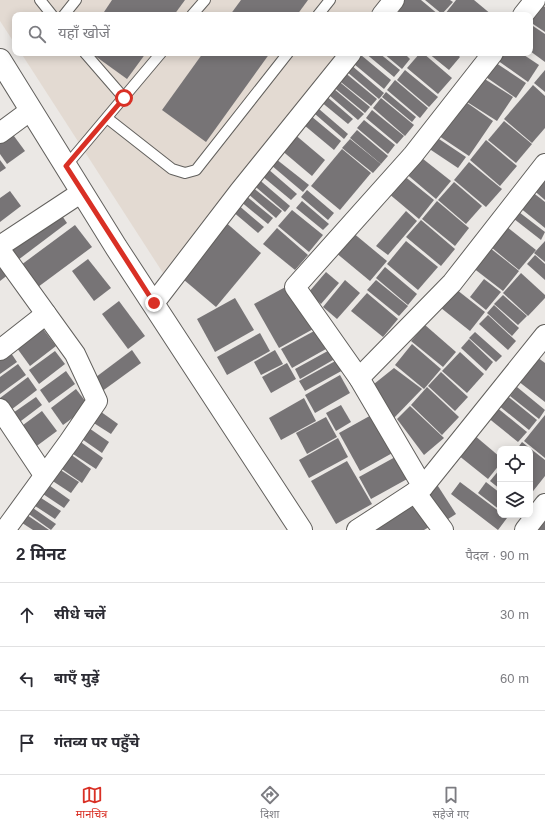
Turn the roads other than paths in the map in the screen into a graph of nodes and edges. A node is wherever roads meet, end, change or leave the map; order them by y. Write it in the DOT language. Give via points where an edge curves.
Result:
graph roads {
  1 [pos="40,0"];
  2 [pos="76,0"];
  3 [pos="205,0"];
  4 [pos="330,0"];
  5 [pos="394,0"];
  6 [pos="535,0"];
  7 [pos="50,12"];
  8 [pos="66,12"];
  9 [pos="195,12"];
  10 [pos="320,12"];
  11 [pos="384,12"];
  12 [pos="525,12"];
  13 [pos="88,56"];
  14 [pos="159,56"];
  15 [pos="286,56"];
  16 [pos="350,56"];
  17 [pos="491,56"];
  18 [pos="0,60"];
  19 [pos="124,98"];
  20 [pos="31,110"];
  21 [pos="107,118"];
  22 [pos="0,133"];
  23 [pos="545,164"];
  24 [pos="66,166"];
  25 [pos="82,192"];
  26 [pos="0,246"];
  27 [pos="0,250"];
  28 [pos="154,303"];
  29 [pos="46,314"];
  30 [pos="541,347"];
  31 [pos="0,350"];
  32 [pos="359,378"];
  33 [pos="0,409"];
  34 [pos="44,475"];
  35 [pos="419,489"];
  36 [pos="545,504"];
  37 [pos="5,530"];
  38 [pos="301,530"];
  39 [pos="357,530"];
  40 [pos="443,530"];
  41 [pos="525,530"];
  1 -- 7 [label="lane"];
  2 -- 8 [label="lane"];
  3 -- 9 [label="lane"];
  4 -- 10 [label="lane"];
  5 -- 11 [label="street"];
  6 -- 12 [label="street"];
  13 -- 19 [label="lane"];
  14 -- 19 [label="lane"];
  15 -- 21 [label="lane" via="196,170 185,173 172,169"];
  16 -- 28 [label="street" via="239,192"];
  17 -- 32 [label="street" via="413,154 295,287"];
  18 -- 20 [label="street"];
  19 -- 21 [label="lane"];
  20 -- 22 [label="street"];
  20 -- 24 [label="street"];
  21 -- 24 [label="lane"];
  23 -- 32 [label="street" via="452,284"];
  24 -- 25 [label="street"];
  25 -- 26 [label="street"];
  25 -- 28 [label="street"];
  27 -- 29 [label="street"];
  28 -- 38 [label="street"];
  29 -- 31 [label="street"];
  29 -- 34 [label="street" via="75,354 97,401"];
  30 -- 35 [label="street"];
  32 -- 35 [label="street"];
  33 -- 34 [label="street"];
  34 -- 37 [label="street"];
  35 -- 39 [label="street"];
  35 -- 40 [label="street"];
  36 -- 41 [label="street"];
}
